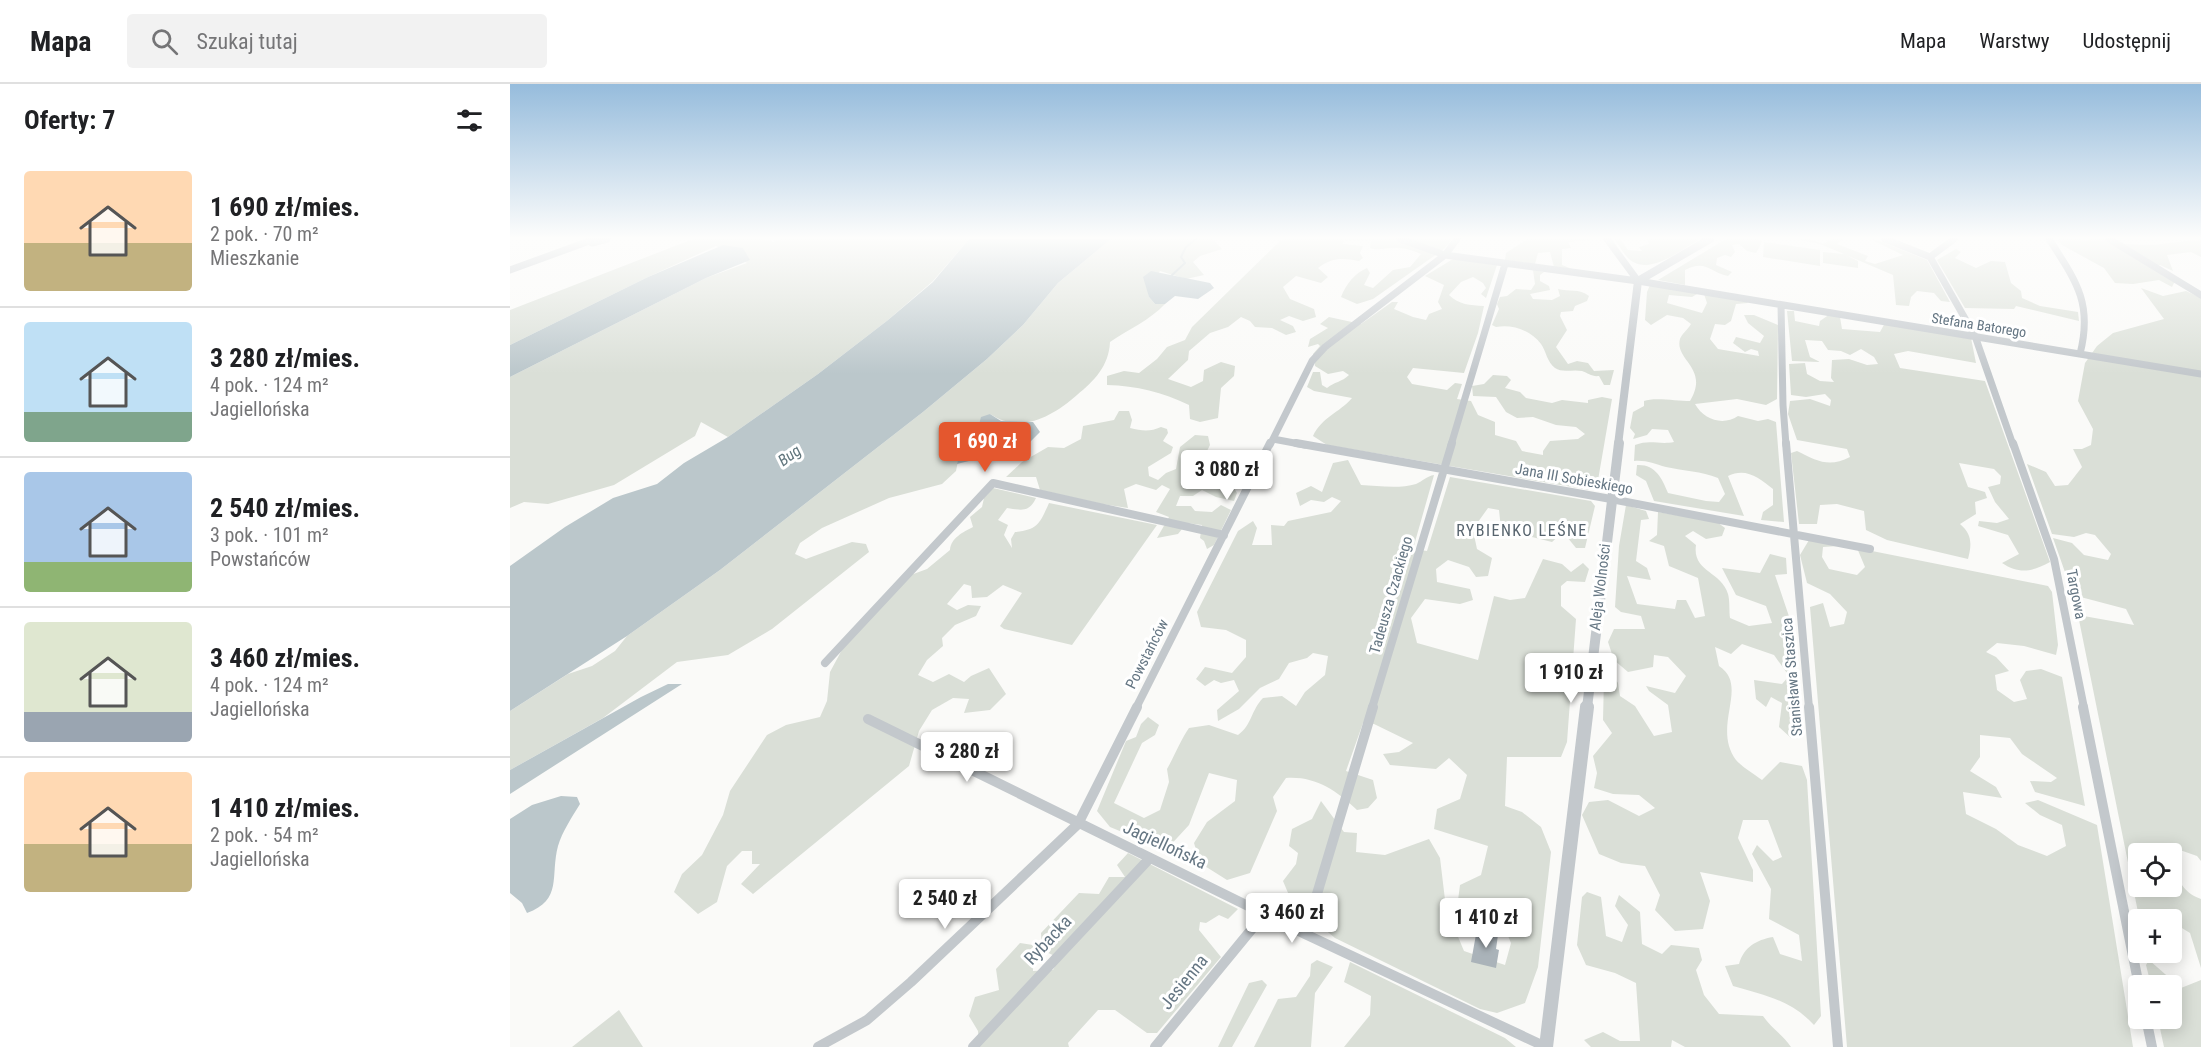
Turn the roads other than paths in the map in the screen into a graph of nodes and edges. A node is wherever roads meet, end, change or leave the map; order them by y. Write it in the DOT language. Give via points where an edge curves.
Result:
graph roads {
  1 [pos="1407,284"];
  2 [pos="1499,284"];
  3 [pos="1638,284"];
  4 [pos="1656,284"];
  5 [pos="1945,284"];
  6 [pos="2074,284"];
  7 [pos="2183,284"];
  8 [pos="2201,295"];
  9 [pos="1781,305"];
  10 [pos="1975,336"];
  11 [pos="2080,354"];
  12 [pos="2201,374"];
  13 [pos="1273,439"];
  14 [pos="1442,470"];
  15 [pos="1611,499"];
  16 [pos="1224,535"];
  17 [pos="1795,536"];
  18 [pos="1869,549"];
  19 [pos="825,663"];
  20 [pos="868,719"];
  21 [pos="1078,824"];
  22 [pos="1150,858"];
  23 [pos="1265,913"];
  24 [pos="1305,934"];
  25 [pos="2137,975"];
  26 [pos="2148,1029"];
  27 [pos="818,1047"];
  28 [pos="973,1047"];
  29 [pos="1155,1047"];
  30 [pos="1546,1047"];
  31 [pos="1838,1047"];
  32 [pos="2152,1047"];
  1 -- 13 [label="street, Powstańców" via="1312,361"];
  2 -- 14 [label="street, Tadeusza Czackiego"];
  3 -- 15 [label="street, Aleja Wolności"];
  4 -- 9 [label="street, Stefana Batorego"];
  5 -- 10 [label="street, Targowa"];
  6 -- 11 [label="street" via="2086,318"];
  7 -- 8 [label="street"];
  9 -- 10 [label="street, Stefana Batorego"];
  9 -- 17 [label="street, Stanisława Staszica" via="1783,405"];
  10 -- 11 [label="street, Stefana Batorego"];
  10 -- 25 [label="street, Targowa" via="2054,560"];
  11 -- 12 [label="street, Stefana Batorego"];
  13 -- 14 [label="street, Jana III Sobieskiego"];
  13 -- 16 [label="street, Powstańców"];
  14 -- 15 [label="street, Jana III Sobieskiego"];
  14 -- 24 [label="street, Tadeusza Czackiego"];
  15 -- 17 [label="street, Jana III Sobieskiego"];
  15 -- 30 [label="street, Aleja Wolności"];
  16 -- 19 [label="street" via="993,483"];
  16 -- 21 [label="street, Powstańców"];
  17 -- 18 [label="street, Jana III Sobieskiego"];
  17 -- 31 [label="street, Stanisława Staszica"];
  20 -- 21 [label="street, Jagiellońska"];
  21 -- 22 [label="street, Jagiellońska"];
  21 -- 27 [label="street, Powstańców" via="894,997 867,1020"];
  22 -- 23 [label="street, Jagiellońska"];
  22 -- 28 [label="street, Rybacka"];
  23 -- 24 [label="street, Jagiellońska"];
  23 -- 29 [label="street, Jesienna"];
  24 -- 30 [label="street, Jagiellońska"];
  26 -- 32 [label="street"];
}
